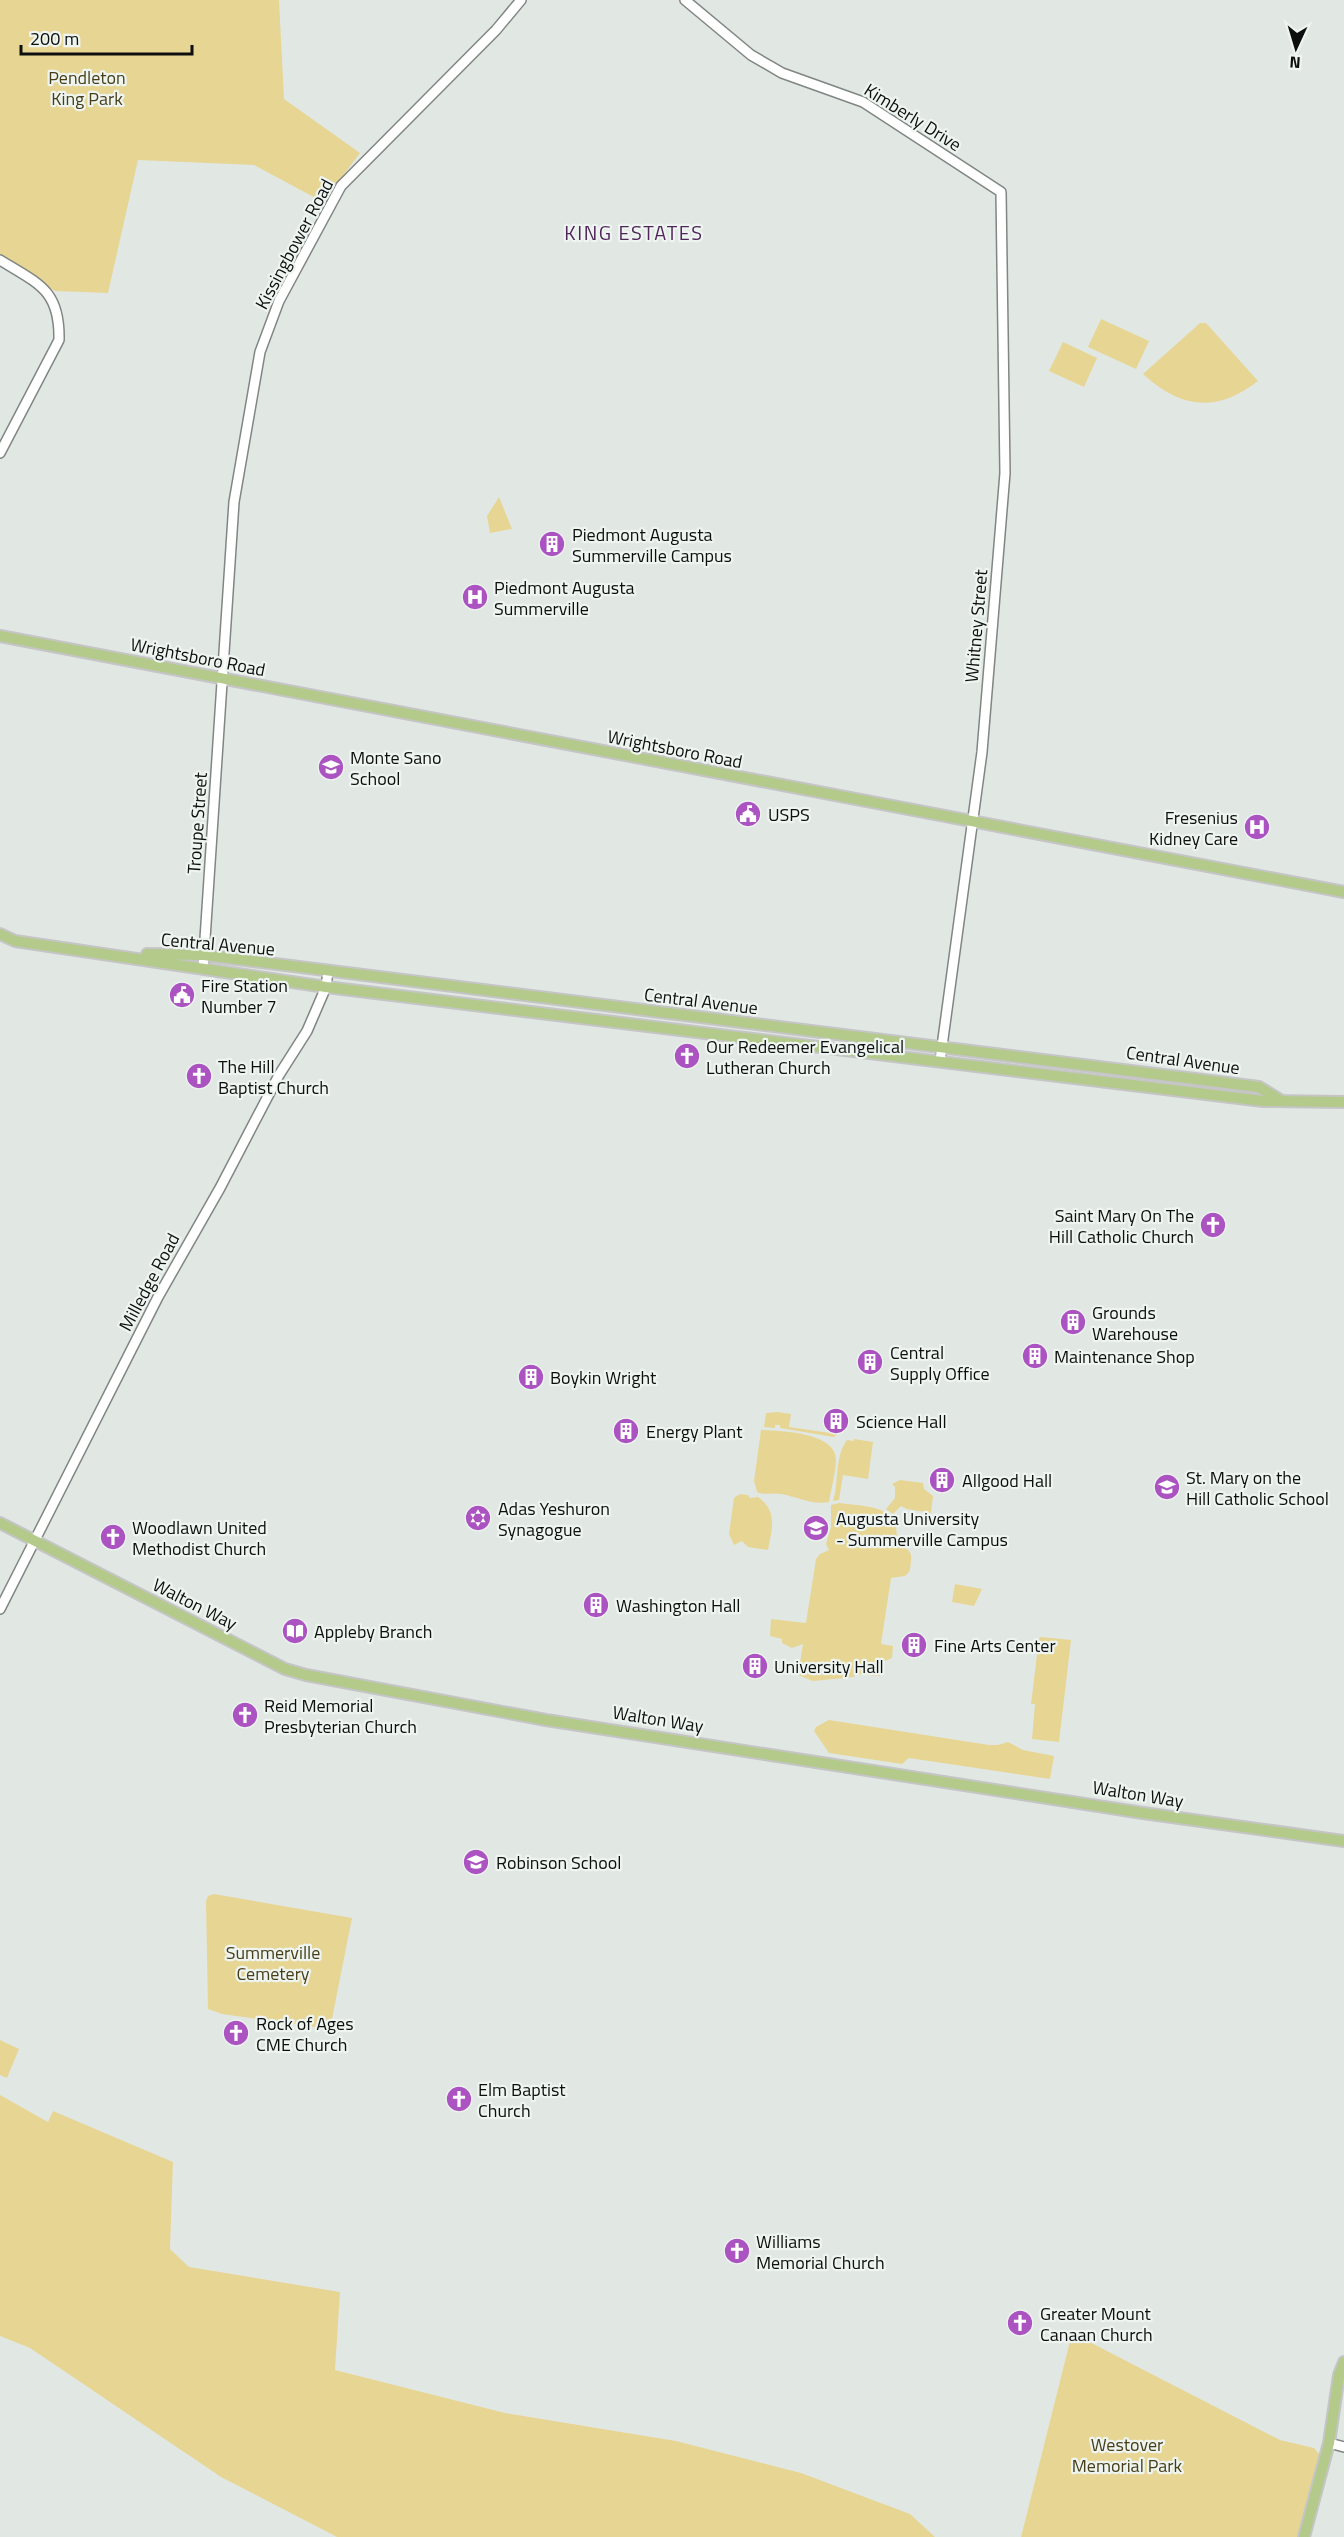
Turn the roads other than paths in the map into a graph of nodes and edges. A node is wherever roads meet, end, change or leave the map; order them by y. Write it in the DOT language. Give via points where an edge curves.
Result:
graph roads {
  1 [pos="521,0"];
  2 [pos="685,0"];
  3 [pos="1001,192"];
  4 [pos="0,260"];
  5 [pos="0,453"];
  6 [pos="0,636"];
  7 [pos="222,678"];
  8 [pos="973,823"];
  9 [pos="1344,892"];
  10 [pos="0,934"];
  11 [pos="113,954"];
  12 [pos="204,955"];
  13 [pos="203,969"];
  14 [pos="328,972"];
  15 [pos="326,987"];
  16 [pos="942,1046"];
  17 [pos="940,1061"];
  18 [pos="1280,1100"];
  19 [pos="1344,1102"];
  20 [pos="0,1523"];
  21 [pos="34,1541"];
  22 [pos="0,1610"];
  23 [pos="1344,1840"];
  24 [pos="1344,2362"];
  25 [pos="1329,2443"];
  26 [pos="1344,2447"];
  27 [pos="1304,2537"];
  1 -- 7 [label="street, Kissingbower Road" via="341,186 279,301 260,352 235,492"];
  2 -- 3 [label="street, Kimberly Drive" via="751,55 782,73 863,102"];
  3 -- 8 [label="street, Whitney Street" via="1005,473"];
  4 -- 5 [label="street" via="44,288 58,309 60,332"];
  6 -- 7 [label="main road, Wrightsboro Road"];
  7 -- 8 [label="main road, Wrightsboro Road"];
  7 -- 12 [label="street, Troupe Street"];
  8 -- 9 [label="main road, Wrightsboro Road"];
  8 -- 16 [label="street, Whitney Street"];
  10 -- 11 [label="main road, Central Avenue" via="15,941"];
  11 -- 12 [label="main road, Central Avenue"];
  11 -- 13 [label="main road, Central Avenue"];
  12 -- 13 [label="street, Troupe Street"];
  12 -- 14 [label="main road, Central Avenue"];
  13 -- 15 [label="main road, Central Avenue"];
  14 -- 15 [label="street, Milledge Road"];
  14 -- 16 [label="main road, Central Avenue"];
  15 -- 17 [label="main road, Central Avenue"];
  15 -- 21 [label="street, Milledge Road" via="307,1031 158,1297"];
  16 -- 17 [label="street, Whitney Street"];
  16 -- 18 [label="main road, Central Avenue" via="1259,1087"];
  17 -- 18 [label="main road, Central Avenue" via="1252,1100"];
  18 -- 19 [label="main road, Central Avenue"];
  20 -- 21 [label="main road, Walton Way"];
  21 -- 22 [label="street, Milledge Road"];
  21 -- 23 [label="main road, Walton Way" via="285,1669 306,1675 546,1720 1143,1813"];
  24 -- 25 [label="main road"];
  25 -- 26 [label="street"];
  25 -- 27 [label="main road"];
}
